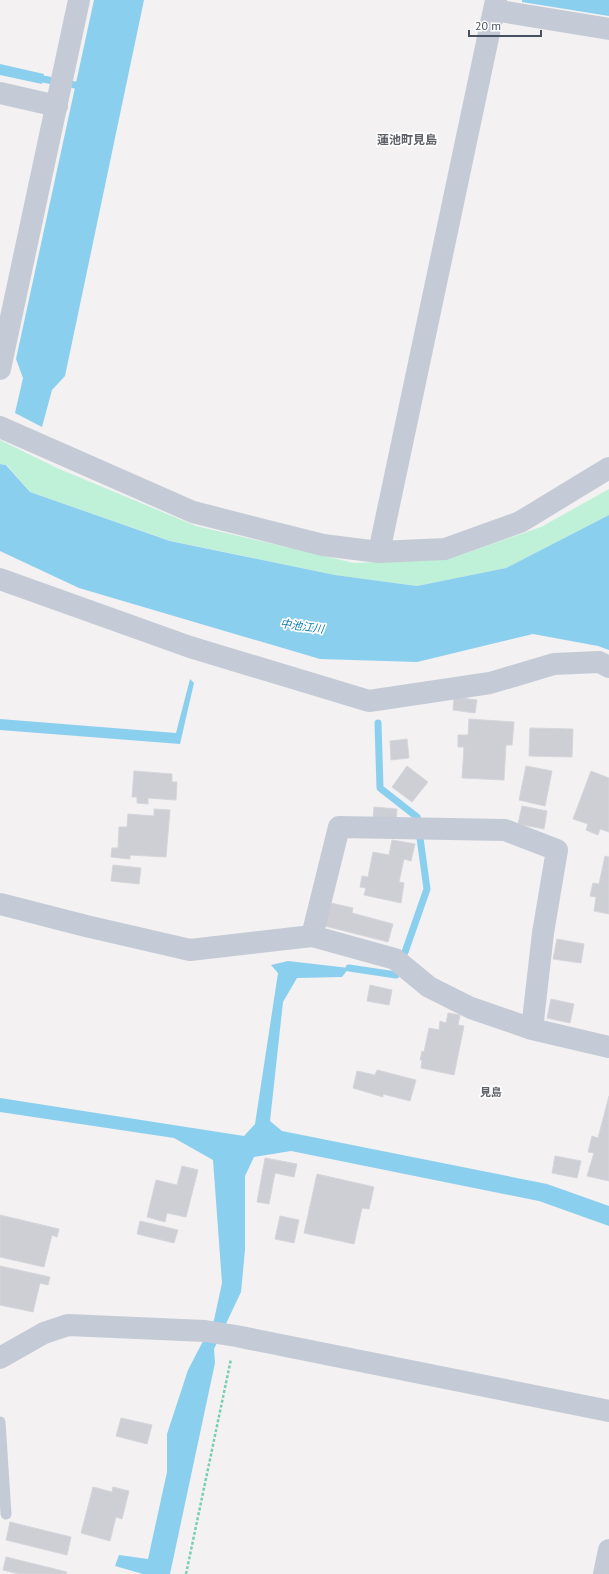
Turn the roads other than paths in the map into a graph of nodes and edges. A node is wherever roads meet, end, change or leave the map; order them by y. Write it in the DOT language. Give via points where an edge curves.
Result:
graph roads {
  1 [pos="78,0"];
  2 [pos="495,5"];
  3 [pos="609,29"];
  4 [pos="0,93"];
  5 [pos="57,106"];
  6 [pos="0,369"];
  7 [pos="0,427"];
  8 [pos="609,468"];
  9 [pos="379,552"];
  10 [pos="0,579"];
  11 [pos="609,667"];
  12 [pos="0,904"];
  13 [pos="312,936"];
  14 [pos="532,1029"];
  15 [pos="609,1047"];
  16 [pos="0,1358"];
  17 [pos="609,1410"];
  18 [pos="0,1422"];
  19 [pos="6,1514"];
  20 [pos="609,1550"];
  21 [pos="604,1574"];
  1 -- 5 [label="street"];
  2 -- 3 [label="street"];
  2 -- 9 [label="street"];
  4 -- 5 [label="street"];
  5 -- 6 [label="street"];
  7 -- 9 [label="street" via="193,512 323,545"];
  8 -- 9 [label="street" via="520,522 507,527 445,549"];
  10 -- 11 [label="street" via="190,647 369,700 490,684 554,664 599,662"];
  12 -- 13 [label="street" via="190,950"];
  13 -- 14 [label="street" via="395,959 429,987 471,1008"];
  13 -- 14 [label="street" via="339,827 505,830 557,850 543,933"];
  14 -- 15 [label="street"];
  16 -- 17 [label="street" via="44,1333 68,1325 221,1334"];
  18 -- 19 [label="lane"];
  20 -- 21 [label="street"];
}
